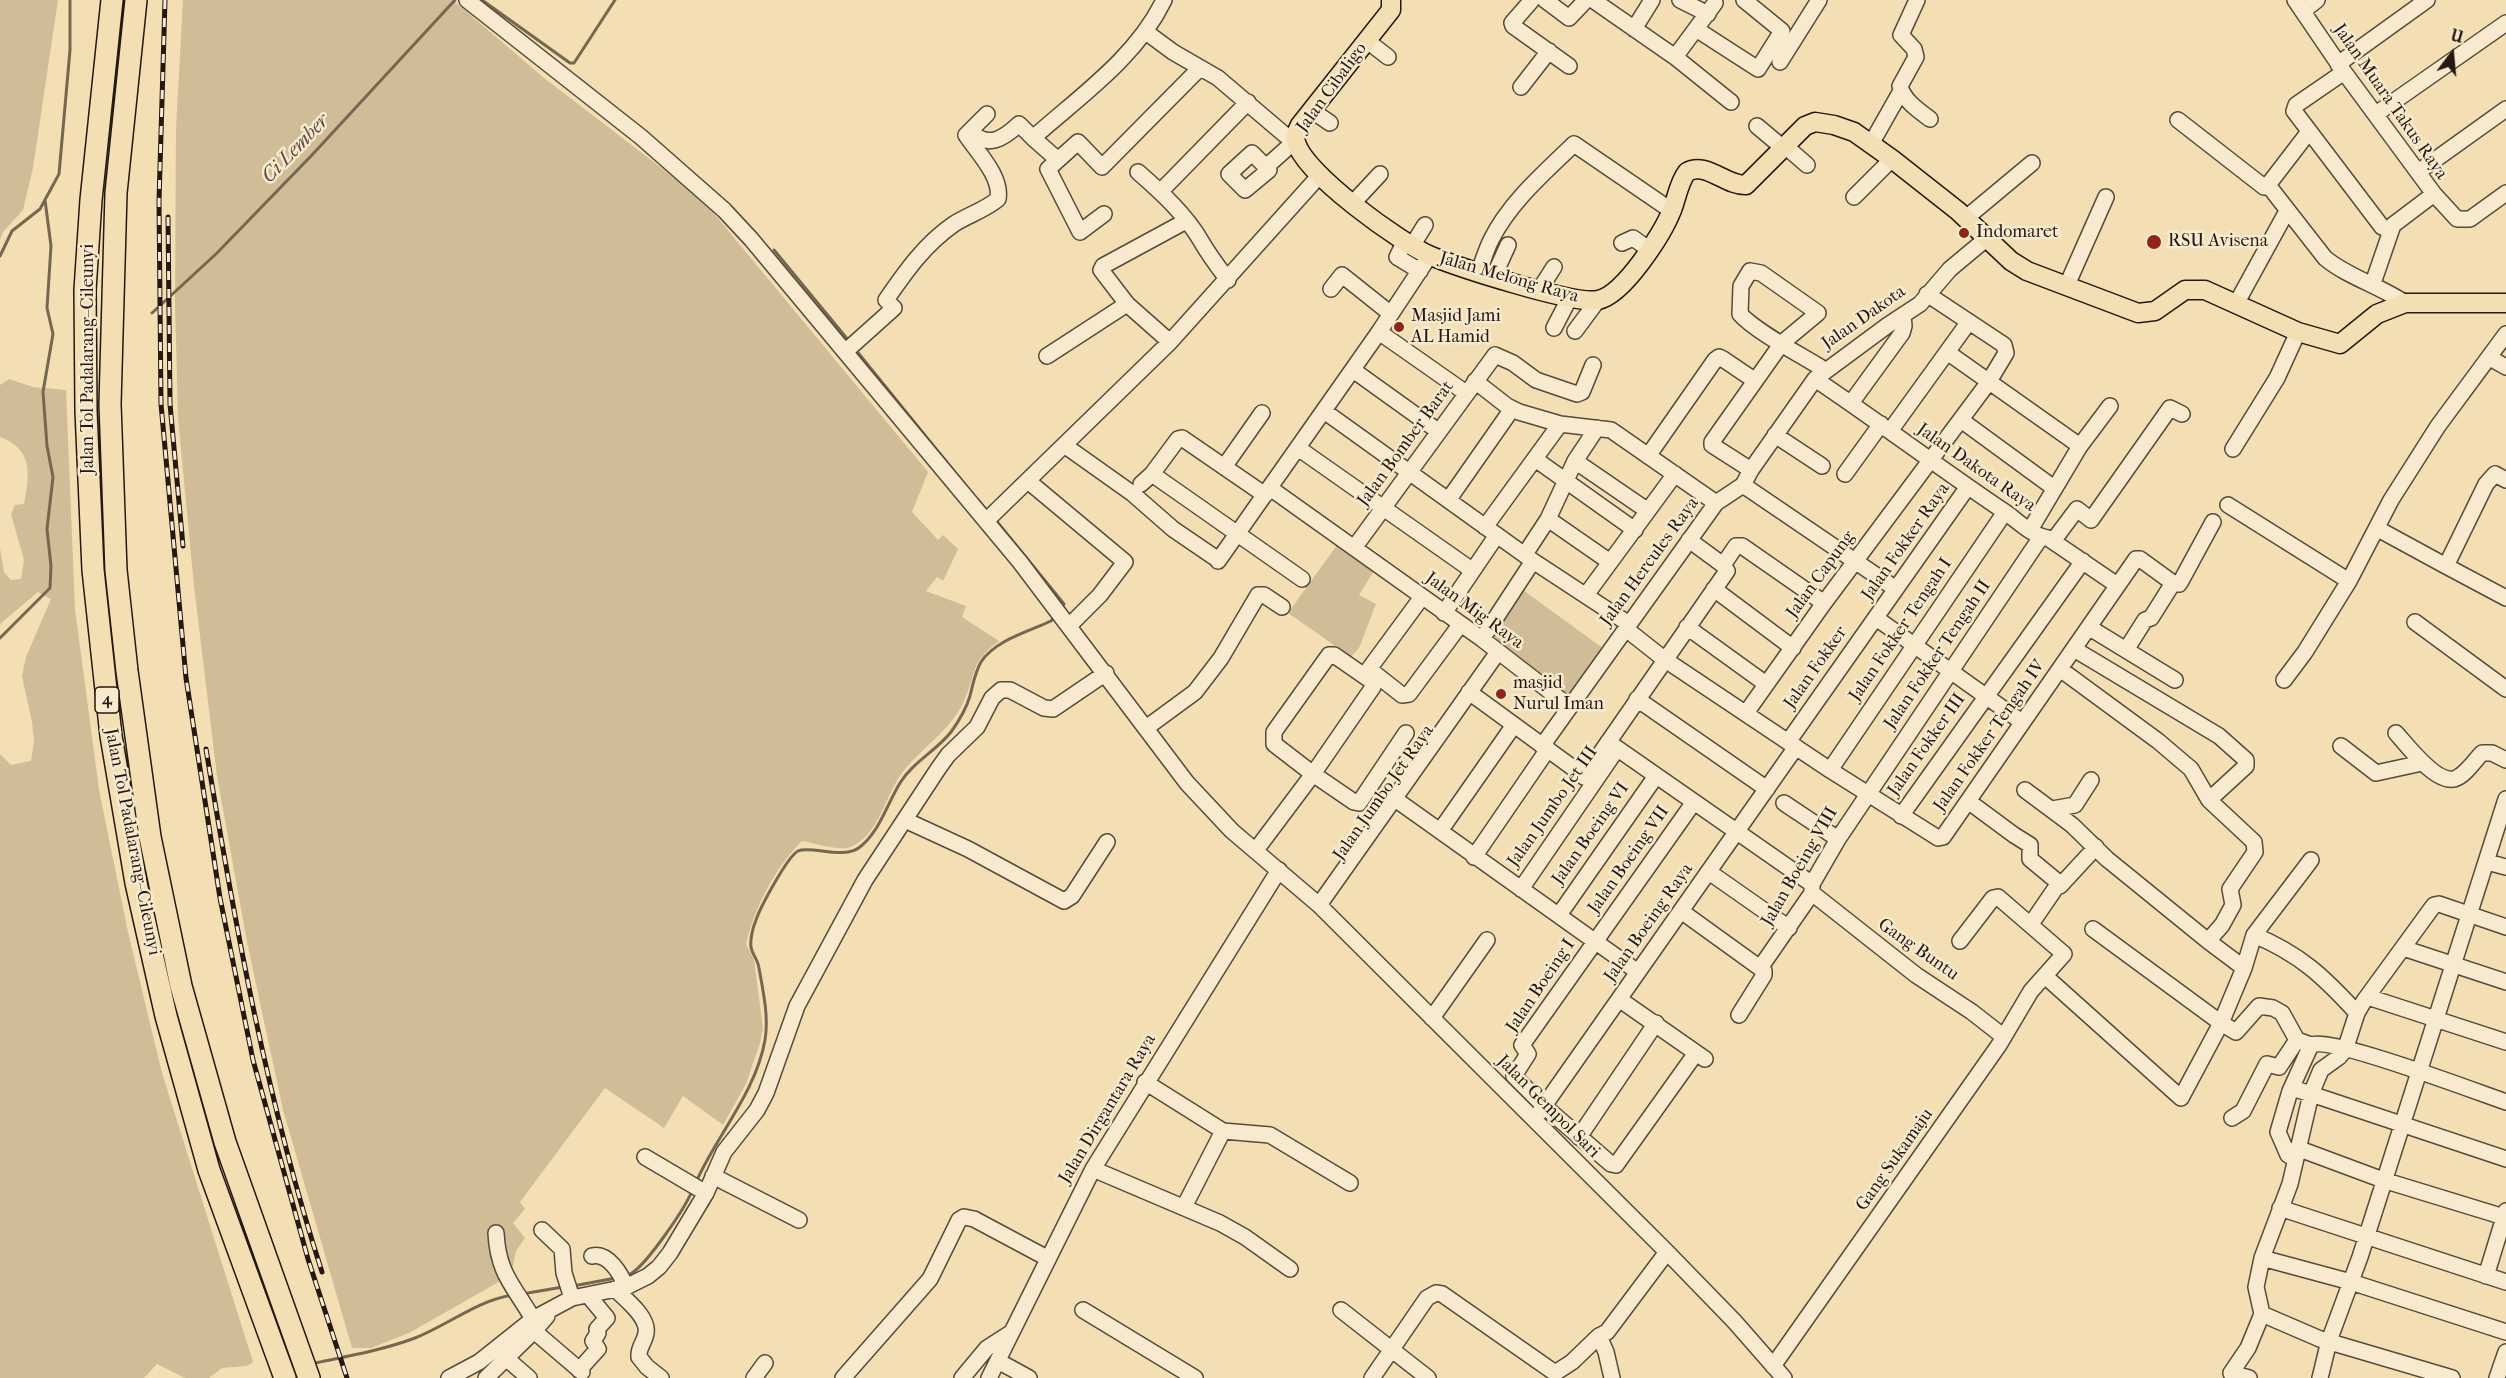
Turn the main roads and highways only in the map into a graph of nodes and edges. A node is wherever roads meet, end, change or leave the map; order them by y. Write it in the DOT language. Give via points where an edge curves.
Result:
graph roads {
  1 [pos="112,0"];
  2 [pos="136,0"];
  3 [pos="1391,0"];
  4 [pos="1320,175"];
  5 [pos="2506,303"];
  6 [pos="285,1378"];
  7 [pos="309,1378"];
  1 -- 6 [label="highway, Jalan Tol Padalarang–Cileunyi / 4" via="85,290 93,570 111,736 136,883 166,1016 209,1170"];
  2 -- 7 [label="highway, Jalan Tol Padalarang–Cileunyi / 4" via="116,193 110,404 116,570 128,682 150,837 181,986 225,1142"];
  3 -- 4 [label="main road, Jalan Cibaligo" via="1391,10 1297,131 1298,147"];
  4 -- 5 [label="main road, Jalan Melong Raya" via="1408,244 1425,263 1487,274 1587,301 1598,300 1616,290 1660,236 1687,172 1699,169 1746,185 1805,126 1815,122 1845,128 1871,144 1966,218 2019,267 2138,313 2155,310 2180,292 2205,290 2298,332 2340,344 2377,315 2405,303"];
}
